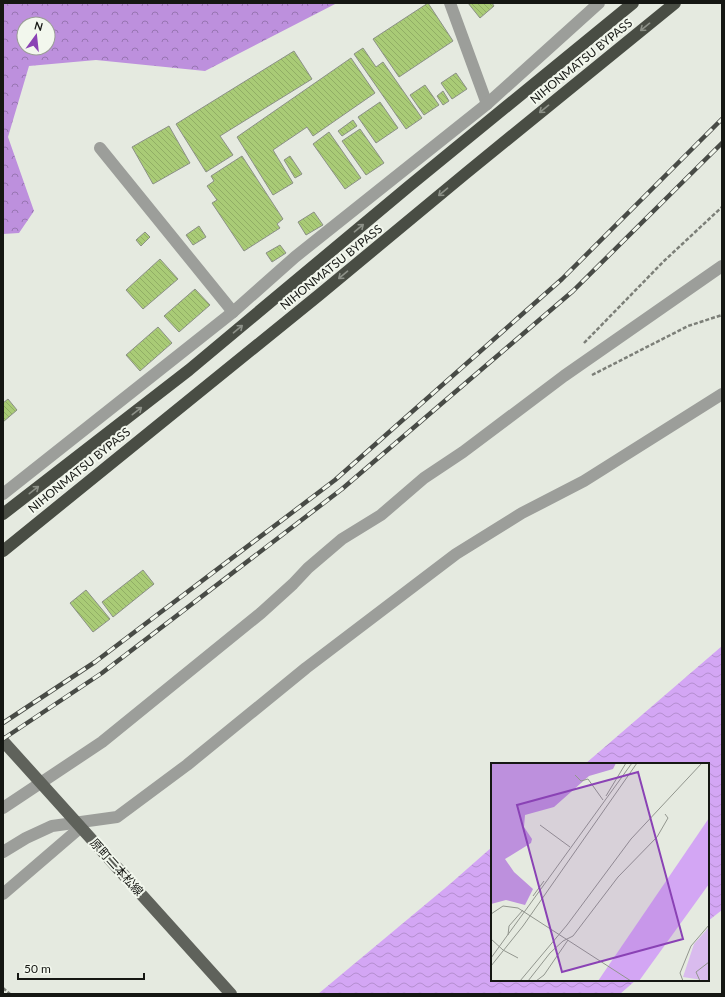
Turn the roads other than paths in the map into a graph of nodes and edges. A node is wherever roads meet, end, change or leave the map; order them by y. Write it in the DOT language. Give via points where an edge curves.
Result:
graph roads {
  1 [pos="450,3"];
  2 [pos="599,3"];
  3 [pos="633,3"];
  4 [pos="675,3"];
  5 [pos="486,104"];
  6 [pos="100,148"];
  7 [pos="722,266"];
  8 [pos="233,312"];
  9 [pos="722,394"];
  10 [pos="3,494"];
  11 [pos="3,514"];
  12 [pos="3,550"];
  13 [pos="3,741"];
  14 [pos="3,808"];
  15 [pos="81,827"];
  16 [pos="3,852"];
  17 [pos="3,894"];
  18 [pos="231,994"];
  1 -- 5 [label="street"];
  2 -- 5 [label="street"];
  11 -- 3 [label="highway, NIHONMATSU BYPASS, one-way" via="189,370"];
  4 -- 12 [label="highway, NIHONMATSU BYPASS, one-way"];
  5 -- 8 [label="street" via="295,257"];
  6 -- 8 [label="street"];
  7 -- 14 [label="street" via="424,478 381,515 342,540 261,613 102,742"];
  8 -- 10 [label="street"];
  9 -- 16 [label="street" via="584,481 522,513 456,554 117,817 52,826"];
  13 -- 15 [label="main road, 原町二本松線"];
  15 -- 17 [label="street"];
  15 -- 18 [label="main road, 原町二本松線"];
}
